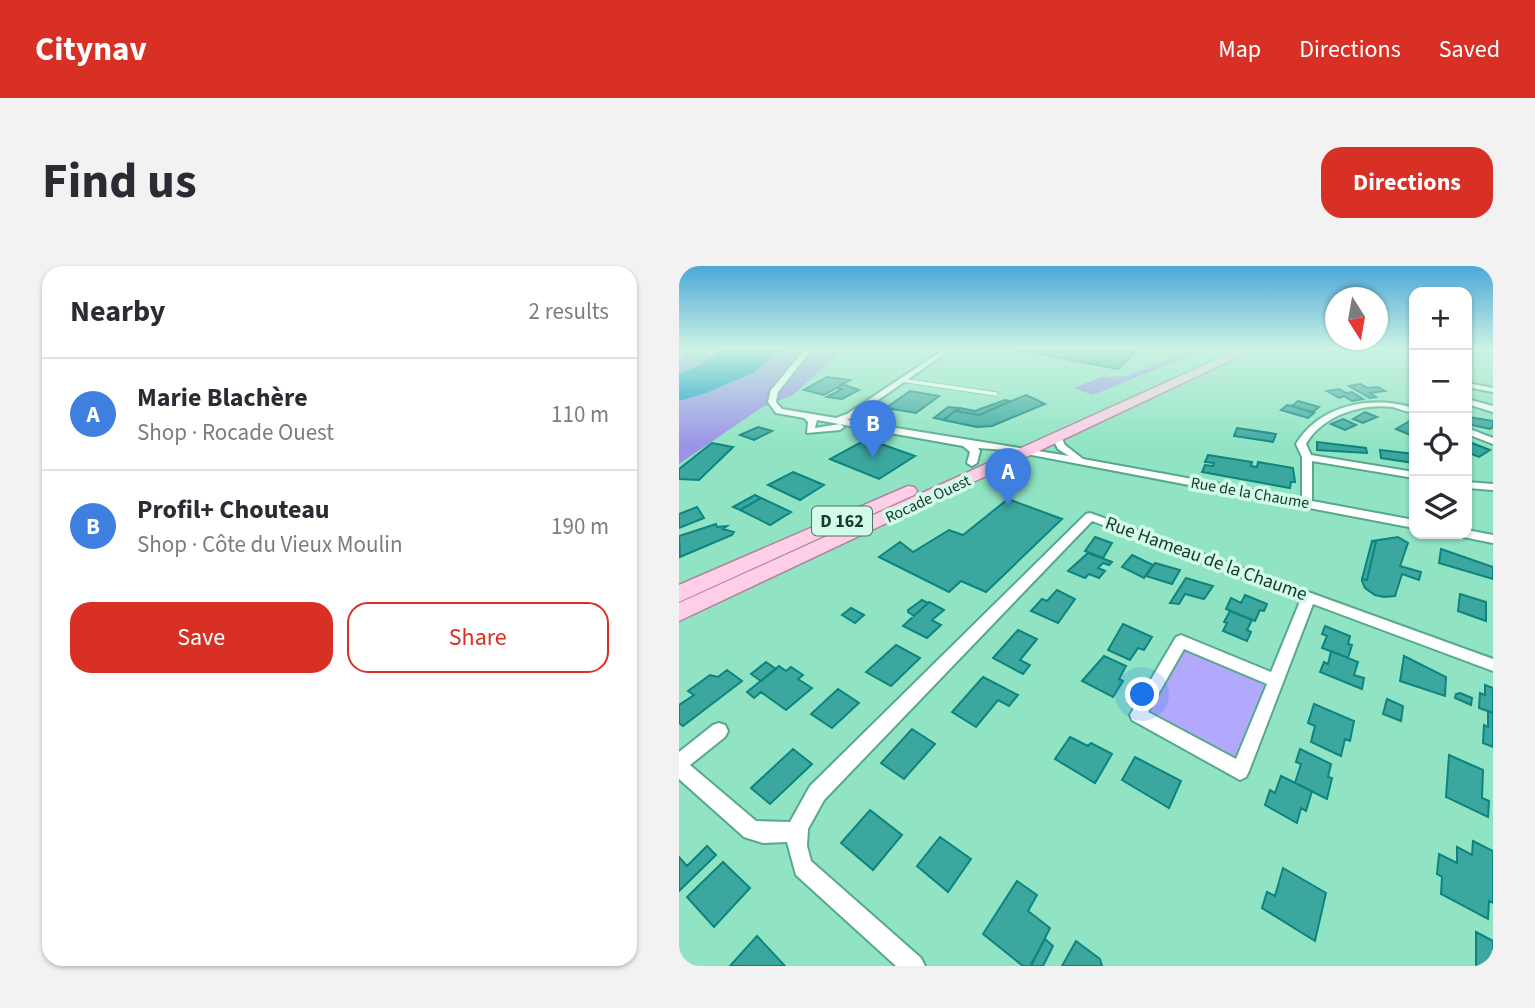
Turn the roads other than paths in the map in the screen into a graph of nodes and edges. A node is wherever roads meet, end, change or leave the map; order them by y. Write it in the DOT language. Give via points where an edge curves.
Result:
graph roads {
  1 [pos="783,381"];
  2 [pos="900,381"];
  3 [pos="906,381"];
  4 [pos="1154,381"];
  5 [pos="1182,381"];
  6 [pos="1472,386"];
  7 [pos="778,387"];
  8 [pos="1493,390"];
  9 [pos="996,394"];
  10 [pos="1472,403"];
  11 [pos="866,405"];
  12 [pos="1493,409"];
  13 [pos="1409,410"];
  14 [pos="807,416"];
  15 [pos="850,416"];
  16 [pos="837,421"];
  17 [pos="885,422"];
  18 [pos="869,426"];
  19 [pos="1472,433"];
  20 [pos="1058,439"];
  21 [pos="1493,441"];
  22 [pos="965,443"];
  23 [pos="1006,447"];
  24 [pos="1028,453"];
  25 [pos="1307,457"];
  26 [pos="972,463"];
  27 [pos="1086,463"];
  28 [pos="1409,474"];
  29 [pos="1472,485"];
  30 [pos="1493,487"];
  31 [pos="1307,503"];
  32 [pos="1409,523"];
  33 [pos="1472,535"];
  34 [pos="1493,539"];
  35 [pos="679,594"];
  36 [pos="1309,597"];
  37 [pos="679,613"];
  38 [pos="1493,665"];
  39 [pos="1276,681"];
  40 [pos="719,731"];
  41 [pos="679,765"];
  42 [pos="796,832"];
  43 [pos="913,966"];
  1 -- 7 [label="street"];
  2 -- 11 [label="street"];
  3 -- 9 [label="lane"];
  4 -- 23 [label="main road, Rocade Ouest / D 162"];
  5 -- 20 [label="main road, Rocade Ouest / D 162"];
  6 -- 8 [label="street"];
  7 -- 14 [label="street" via="772,398 774,407"];
  7 -- 15 [label="street" via="788,405"];
  10 -- 12 [label="street"];
  11 -- 15 [label="street"];
  11 -- 17 [label="street"];
  13 -- 25 [label="street" via="1382,404 1324,418 1303,439"];
  14 -- 16 [label="street"];
  14 -- 18 [label="street" via="813,421 810,431"];
  15 -- 16 [label="street"];
  15 -- 17 [label="street"];
  16 -- 18 [label="street"];
  17 -- 23 [label="street"];
  18 -- 22 [label="street"];
  19 -- 21 [label="street"];
  20 -- 24 [label="main road, Rocade Ouest / D 162"];
  20 -- 27 [label="street, Rue de la Chaume" via="1061,447"];
  22 -- 23 [label="street"];
  22 -- 26 [label="street" via="975,451"];
  23 -- 24 [label="street, Rue de la Chaume"];
  23 -- 26 [label="main road, Rocade Ouest / D 162"];
  24 -- 27 [label="street, Rue de la Chaume"];
  24 -- 37 [label="main road, Rocade Ouest / D 162"];
  25 -- 28 [label="street"];
  25 -- 31 [label="street"];
  26 -- 35 [label="main road, Rocade Ouest / D 162"];
  27 -- 31 [label="street, Rue de la Chaume"];
  29 -- 30 [label="street"];
  31 -- 32 [label="street, Rue de la Chaume"];
  33 -- 34 [label="street"];
  36 -- 38 [label="street, Rue Hameau de la Chaume"];
  36 -- 39 [label="street"];
  36 -- 42 [label="street, Rue Hameau de la Chaume" via="1090,516 817,793"];
  39 -- 39 [label="street" via="1240,771 1138,715 1181,640"];
  40 -- 41 [label="street"];
  41 -- 42 [label="street" via="751,830"];
  42 -- 43 [label="street" via="803,868"];
}
